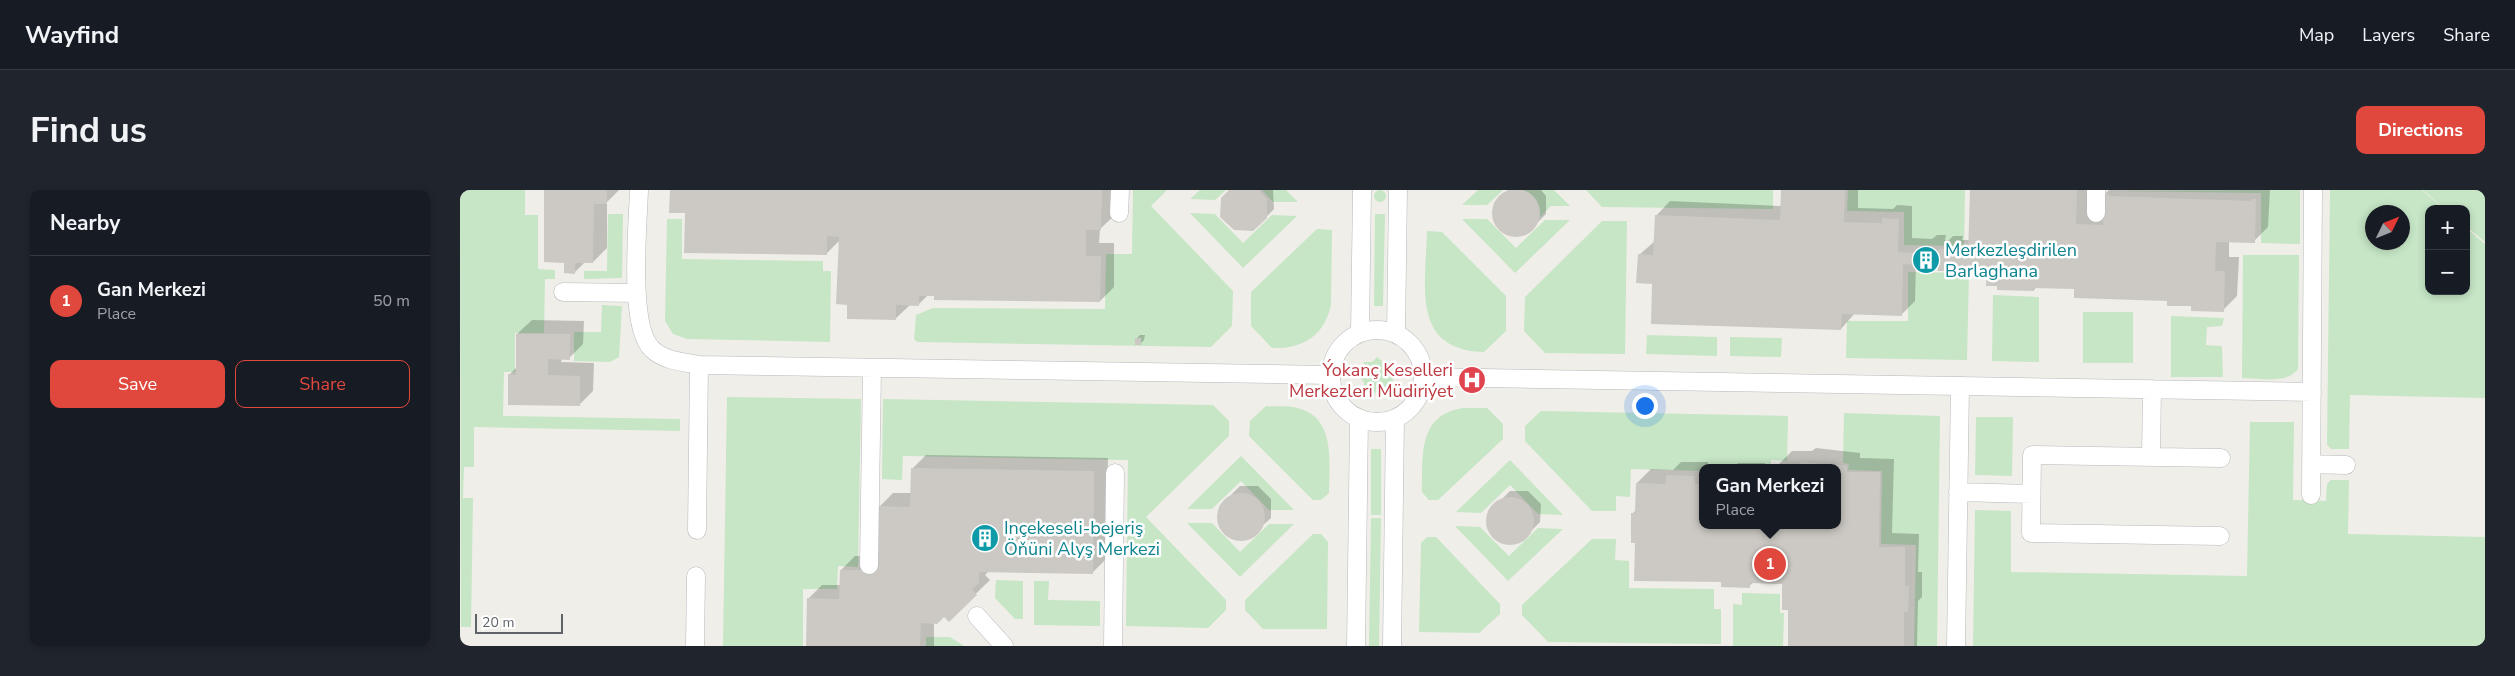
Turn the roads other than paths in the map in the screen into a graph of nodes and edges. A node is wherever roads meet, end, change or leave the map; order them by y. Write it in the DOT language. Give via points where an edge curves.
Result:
graph roads {
  1 [pos="639,190"];
  2 [pos="1120,190"];
  3 [pos="1362,190"];
  4 [pos="1398,190"];
  5 [pos="2096,190"];
  6 [pos="2313,190"];
  7 [pos="1119,213"];
  8 [pos="2096,213"];
  9 [pos="564,292"];
  10 [pos="637,293"];
  11 [pos="1360,333"];
  12 [pos="1396,334"];
  13 [pos="699,365"];
  14 [pos="872,368"];
  15 [pos="1331,375"];
  16 [pos="1424,377"];
  17 [pos="1960,386"];
  18 [pos="2152,389"];
  19 [pos="2312,392"];
  20 [pos="1359,418"];
  21 [pos="1395,419"];
  22 [pos="2151,457"];
  23 [pos="2221,458"];
  24 [pos="2311,464"];
  25 [pos="2346,465"];
  26 [pos="1115,473"];
  27 [pos="1958,492"];
  28 [pos="2031,494"];
  29 [pos="2311,495"];
  30 [pos="697,530"];
  31 [pos="2220,536"];
  32 [pos="870,565"];
  33 [pos="696,576"];
  34 [pos="977,616"];
  35 [pos="695,646"];
  36 [pos="1004,646"];
  37 [pos="1112,646"];
  38 [pos="1356,646"];
  39 [pos="1392,646"];
  40 [pos="1956,646"];
  1 -- 10 [label="lane"];
  2 -- 7 [label="lane"];
  3 -- 11 [label="lane"];
  4 -- 12 [label="lane"];
  5 -- 8 [label="lane"];
  6 -- 19 [label="lane"];
  9 -- 10 [label="lane"];
  10 -- 13 [label="lane" via="641,333 652,350 674,361"];
  11 -- 12 [label="lane" via="1384,330"];
  11 -- 15 [label="lane" via="1340,349 1332,364"];
  12 -- 16 [label="lane" via="1416,350"];
  13 -- 14 [label="lane"];
  13 -- 30 [label="lane"];
  14 -- 15 [label="lane"];
  14 -- 32 [label="lane"];
  15 -- 20 [label="lane" via="1339,402"];
  16 -- 17 [label="lane"];
  16 -- 21 [label="lane" via="1418,398"];
  17 -- 18 [label="lane"];
  17 -- 27 [label="lane"];
  18 -- 19 [label="lane"];
  18 -- 22 [label="lane"];
  19 -- 24 [label="lane"];
  20 -- 21 [label="lane" via="1382,422"];
  20 -- 38 [label="lane"];
  21 -- 39 [label="lane"];
  22 -- 23 [label="lane"];
  22 -- 28 [label="lane" via="2032,455"];
  24 -- 25 [label="lane"];
  24 -- 29 [label="lane"];
  26 -- 37 [label="lane"];
  27 -- 28 [label="lane"];
  27 -- 40 [label="lane"];
  28 -- 31 [label="lane" via="2031,533"];
  33 -- 35 [label="lane"];
  34 -- 36 [label="lane"];
}
